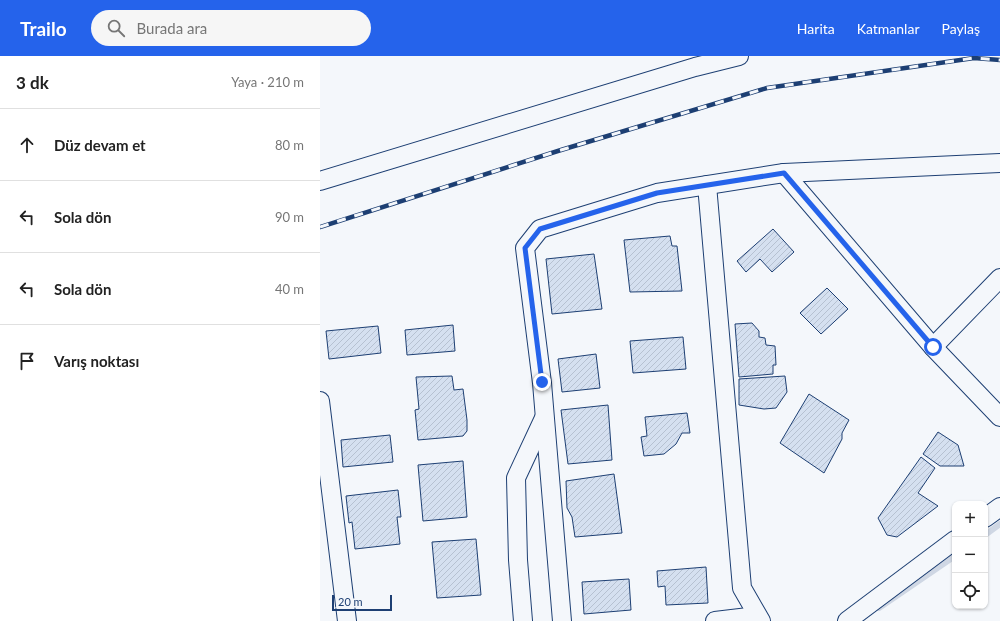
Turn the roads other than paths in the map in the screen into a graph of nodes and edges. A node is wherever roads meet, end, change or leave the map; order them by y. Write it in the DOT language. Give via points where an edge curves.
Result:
graph roads {
  1 [pos="739,56"];
  2 [pos="1000,164"];
  3 [pos="784,173"];
  4 [pos="320,181"];
  5 [pos="707,185"];
  6 [pos="1000,278"];
  7 [pos="933,347"];
  8 [pos="320,401"];
  9 [pos="1000,417"];
  10 [pos="544,418"];
  11 [pos="1000,507"];
  12 [pos="988,516"];
  13 [pos="952,542"];
  14 [pos="759,618"];
  15 [pos="859,618"];
  16 [pos="347,621"];
  17 [pos="523,621"];
  18 [pos="562,621"];
  19 [pos="715,621"];
  1 -- 4 [label="street" via="694,67"];
  2 -- 3 [label="street"];
  3 -- 5 [label="street"];
  3 -- 7 [label="street"];
  5 -- 10 [label="street" via="657,193 540,229 525,248 542,382"];
  5 -- 14 [label="street" via="742,588"];
  6 -- 7 [label="street"];
  7 -- 9 [label="street"];
  8 -- 16 [label="street"];
  10 -- 17 [label="street" via="516,478 518,560"];
  10 -- 18 [label="street"];
  11 -- 12 [label="street"];
  13 -- 15 [label="street"];
  14 -- 19 [label="street"];
}
